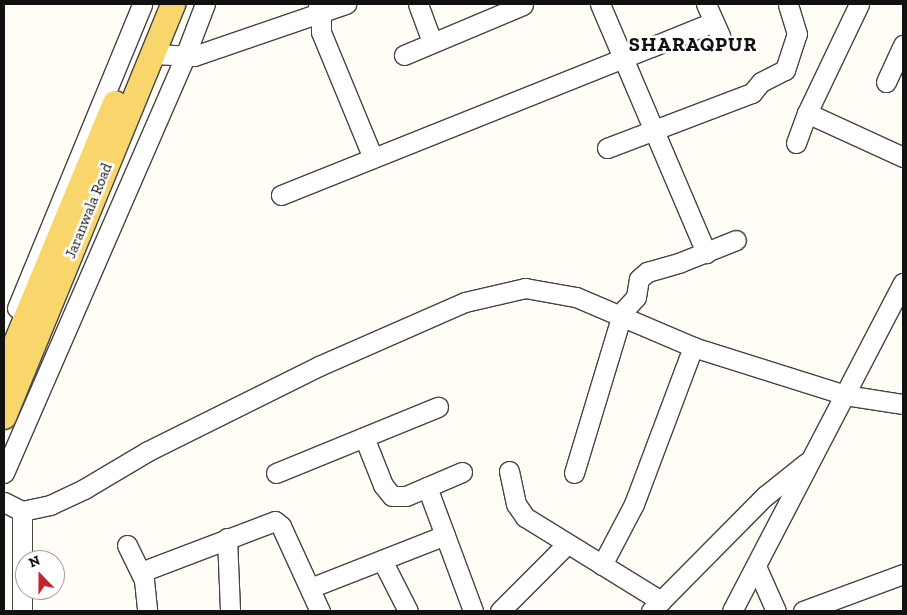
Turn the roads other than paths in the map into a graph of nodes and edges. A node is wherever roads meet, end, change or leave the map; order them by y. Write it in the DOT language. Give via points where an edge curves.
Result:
graph roads {
  1 [pos="142,4"];
  2 [pos="156,4"];
  3 [pos="174,4"];
  4 [pos="205,4"];
  5 [pos="346,4"];
  6 [pos="418,4"];
  7 [pos="600,4"];
  8 [pos="706,4"];
  9 [pos="788,4"];
  10 [pos="859,4"];
  11 [pos="523,5"];
  12 [pos="319,9"];
  13 [pos="432,42"];
  14 [pos="903,45"];
  15 [pos="153,54"];
  16 [pos="404,55"];
  17 [pos="185,56"];
  18 [pos="621,58"];
  19 [pos="886,82"];
  20 [pos="807,114"];
  21 [pos="653,130"];
  22 [pos="796,143"];
  23 [pos="607,148"];
  24 [pos="903,157"];
  25 [pos="373,158"];
  26 [pos="281,195"];
  27 [pos="736,240"];
  28 [pos="706,253"];
  29 [pos="903,283"];
  30 [pos="621,316"];
  31 [pos="4,342"];
  32 [pos="693,347"];
  33 [pos="4,372"];
  34 [pos="845,395"];
  35 [pos="903,404"];
  36 [pos="438,407"];
  37 [pos="4,418"];
  38 [pos="364,437"];
  39 [pos="812,459"];
  40 [pos="509,471"];
  41 [pos="462,472"];
  42 [pos="4,473"];
  43 [pos="276,473"];
  44 [pos="574,473"];
  45 [pos="427,488"];
  46 [pos="4,502"];
  47 [pos="22,511"];
  48 [pos="446,535"];
  49 [pos="227,538"];
  50 [pos="568,544"];
  51 [pos="127,545"];
  52 [pos="382,560"];
  53 [pos="602,565"];
  54 [pos="756,566"];
  55 [pos="141,572"];
  56 [pos="903,574"];
  57 [pos="310,588"];
  58 [pos="656,606"];
  59 [pos="22,611"];
  60 [pos="147,611"];
  61 [pos="230,611"];
  62 [pos="320,611"];
  63 [pos="408,611"];
  64 [pos="473,611"];
  65 [pos="500,611"];
  66 [pos="732,611"];
  67 [pos="776,611"];
  68 [pos="803,611"];
  1 -- 31 [label="street"];
  2 -- 33 [label="main road, Jaranwala Road"];
  3 -- 15 [label="main road, Jaranwala Road"];
  4 -- 17 [label="street"];
  5 -- 12 [label="street"];
  6 -- 13 [label="street"];
  7 -- 18 [label="street"];
  8 -- 18 [label="street" via="717,30"];
  9 -- 21 [label="street" via="797,34 785,70 761,82 752,93"];
  10 -- 20 [label="street"];
  11 -- 13 [label="street"];
  12 -- 17 [label="street" via="194,56"];
  12 -- 25 [label="street" via="321,32"];
  13 -- 16 [label="street"];
  14 -- 19 [label="street"];
  15 -- 17 [label="street"];
  15 -- 37 [label="main road, Jaranwala Road"];
  17 -- 42 [label="street"];
  18 -- 21 [label="street"];
  18 -- 25 [label="street"];
  20 -- 22 [label="street"];
  20 -- 24 [label="street"];
  21 -- 23 [label="street"];
  21 -- 28 [label="street"];
  25 -- 26 [label="street"];
  27 -- 28 [label="street"];
  28 -- 30 [label="street" via="642,275 636,297"];
  29 -- 34 [label="street"];
  30 -- 32 [label="street"];
  30 -- 44 [label="street"];
  30 -- 47 [label="street" via="576,297 525,288 465,302 319,366 148,452 67,497 50,505"];
  32 -- 34 [label="street"];
  32 -- 53 [label="street" via="634,504"];
  34 -- 35 [label="street"];
  34 -- 39 [label="street"];
  36 -- 38 [label="street"];
  38 -- 43 [label="street"];
  38 -- 45 [label="street" via="383,485 392,496 406,496"];
  39 -- 54 [label="street"];
  39 -- 58 [label="street" via="765,496"];
  40 -- 50 [label="street" via="516,504 525,518"];
  41 -- 45 [label="street"];
  45 -- 48 [label="street"];
  46 -- 47 [label="street"];
  47 -- 59 [label="street"];
  48 -- 52 [label="street"];
  48 -- 64 [label="street"];
  49 -- 55 [label="street"];
  49 -- 57 [label="street" via="269,522 278,523"];
  49 -- 61 [label="street"];
  50 -- 53 [label="street"];
  50 -- 65 [label="street"];
  51 -- 55 [label="street"];
  52 -- 57 [label="street"];
  52 -- 63 [label="street"];
  53 -- 58 [label="street"];
  54 -- 66 [label="street"];
  54 -- 67 [label="street"];
  55 -- 60 [label="street"];
  56 -- 68 [label="street"];
  57 -- 62 [label="street"];
}
